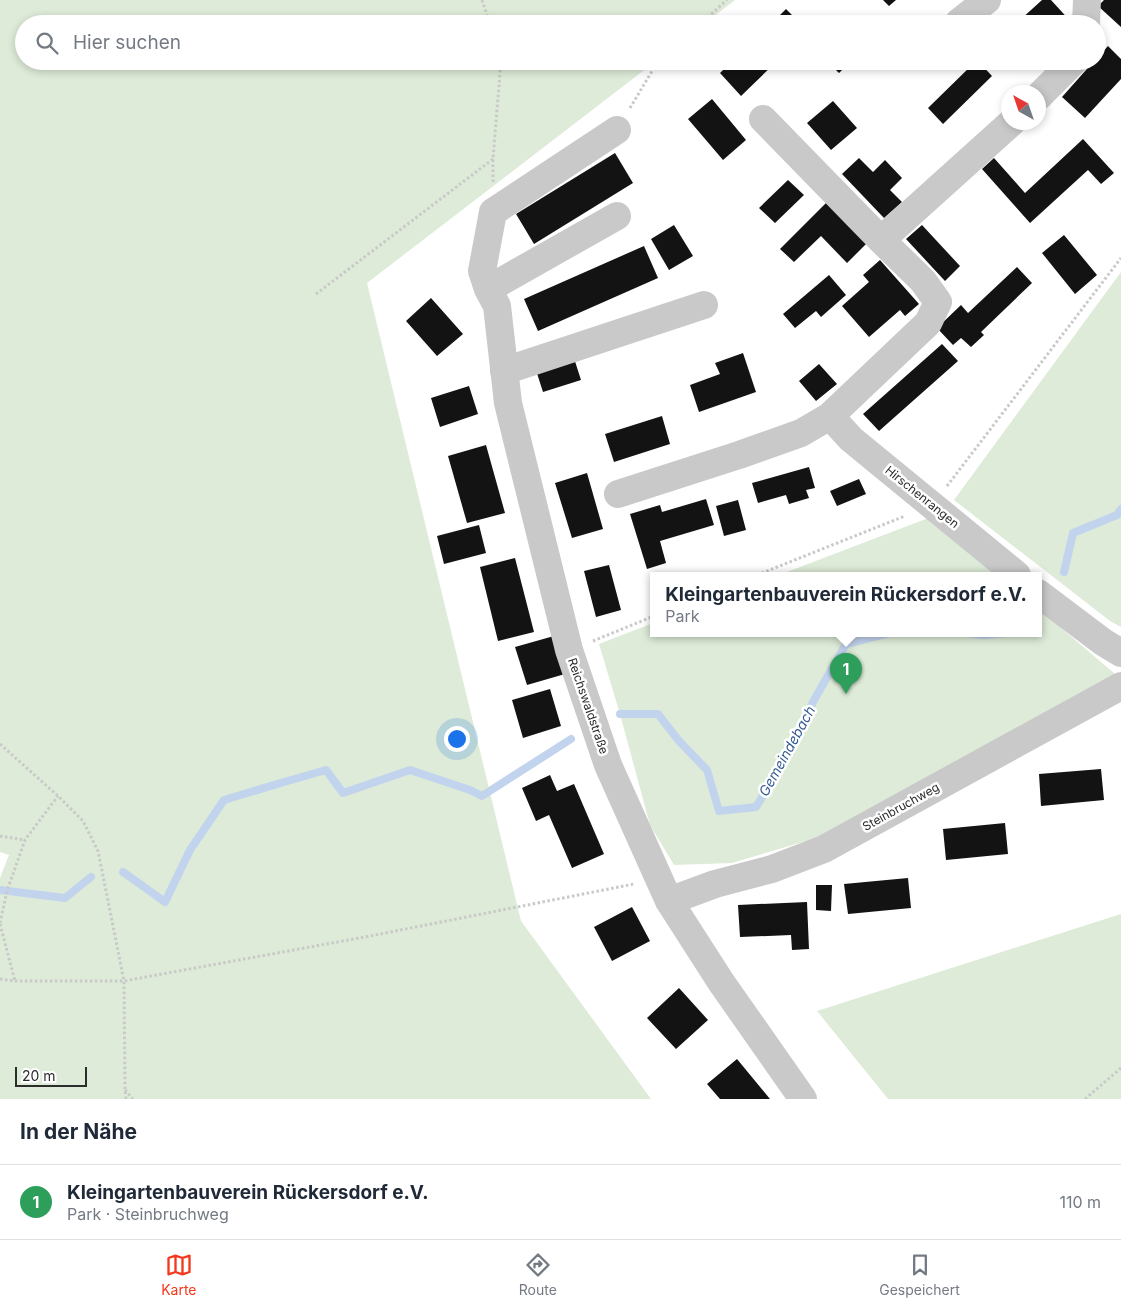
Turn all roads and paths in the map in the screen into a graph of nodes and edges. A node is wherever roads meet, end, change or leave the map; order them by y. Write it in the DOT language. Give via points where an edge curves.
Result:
graph roads {
  1 [pos="482,0"];
  2 [pos="727,0"];
  3 [pos="987,0"];
  4 [pos="1086,0"];
  5 [pos="487,15"];
  6 [pos="710,15"];
  7 [pos="968,15"];
  8 [pos="1086,15"];
  9 [pos="501,70"];
  10 [pos="653,70"];
  11 [pos="1065,70"];
  12 [pos="1046,89"];
  13 [pos="763,119"];
  14 [pos="617,130"];
  15 [pos="1003,130"];
  16 [pos="493,159"];
  17 [pos="493,212"];
  18 [pos="617,216"];
  19 [pos="881,240"];
  20 [pos="1121,258"];
  21 [pos="485,280"];
  22 [pos="316,294"];
  23 [pos="704,305"];
  24 [pos="504,371"];
  25 [pos="830,416"];
  26 [pos="618,494"];
  27 [pos="932,505"];
  28 [pos="764,572"];
  29 [pos="1013,572"];
  30 [pos="1042,595"];
  31 [pos="650,618"];
  32 [pos="569,650"];
  33 [pos="1121,653"];
  34 [pos="1121,686"];
  35 [pos="0,744"];
  36 [pos="58,796"];
  37 [pos="0,836"];
  38 [pos="25,840"];
  39 [pos="657,873"];
  40 [pos="669,900"];
  41 [pos="0,923"];
  42 [pos="0,979"];
  43 [pos="15,981"];
  44 [pos="124,981"];
  45 [pos="1121,1068"];
  46 [pos="125,1089"];
  47 [pos="126,1099"];
  48 [pos="134,1099"];
  49 [pos="803,1099"];
  50 [pos="1085,1099"];
  1 -- 5 [label="path"];
  2 -- 6 [label="path"];
  3 -- 7 [label="street"];
  4 -- 8 [label="street"];
  9 -- 16 [label="path"];
  10 -- 14 [label="path"];
  11 -- 12 [label="street"];
  13 -- 19 [label="street"];
  14 -- 17 [label="street"];
  15 -- 19 [label="street"];
  16 -- 17 [label="path"];
  16 -- 22 [label="path"];
  17 -- 21 [label="street"];
  18 -- 21 [label="street"];
  19 -- 25 [label="street" via="923,281 938,302 928,323"];
  20 -- 27 [label="path"];
  21 -- 24 [label="street, Reichswaldstraße" via="497,306"];
  23 -- 24 [label="street"];
  24 -- 32 [label="street, Reichswaldstraße" via="508,403"];
  25 -- 26 [label="street" via="801,433"];
  25 -- 27 [label="street, Hirschenrangen" via="851,439"];
  27 -- 28 [label="path"];
  27 -- 29 [label="street, Hirschenrangen"];
  30 -- 33 [label="street"];
  31 -- 32 [label="path"];
  32 -- 39 [label="street, Reichswaldstraße" via="608,765"];
  34 -- 40 [label="street, Steinbruchweg" via="824,849 772,869"];
  35 -- 36 [label="path"];
  36 -- 38 [label="path"];
  36 -- 44 [label="path" via="83,821 98,851"];
  37 -- 38 [label="path"];
  38 -- 41 [label="path" via="7,891"];
  39 -- 40 [label="street, Reichswaldstraße"];
  39 -- 44 [label="path" via="631,886"];
  40 -- 49 [label="street, Reichswaldstraße" via="721,982"];
  41 -- 43 [label="path"];
  42 -- 43 [label="path"];
  43 -- 44 [label="path"];
  44 -- 46 [label="path"];
  45 -- 50 [label="path"];
  46 -- 47 [label="path"];
  46 -- 48 [label="path"];
}
